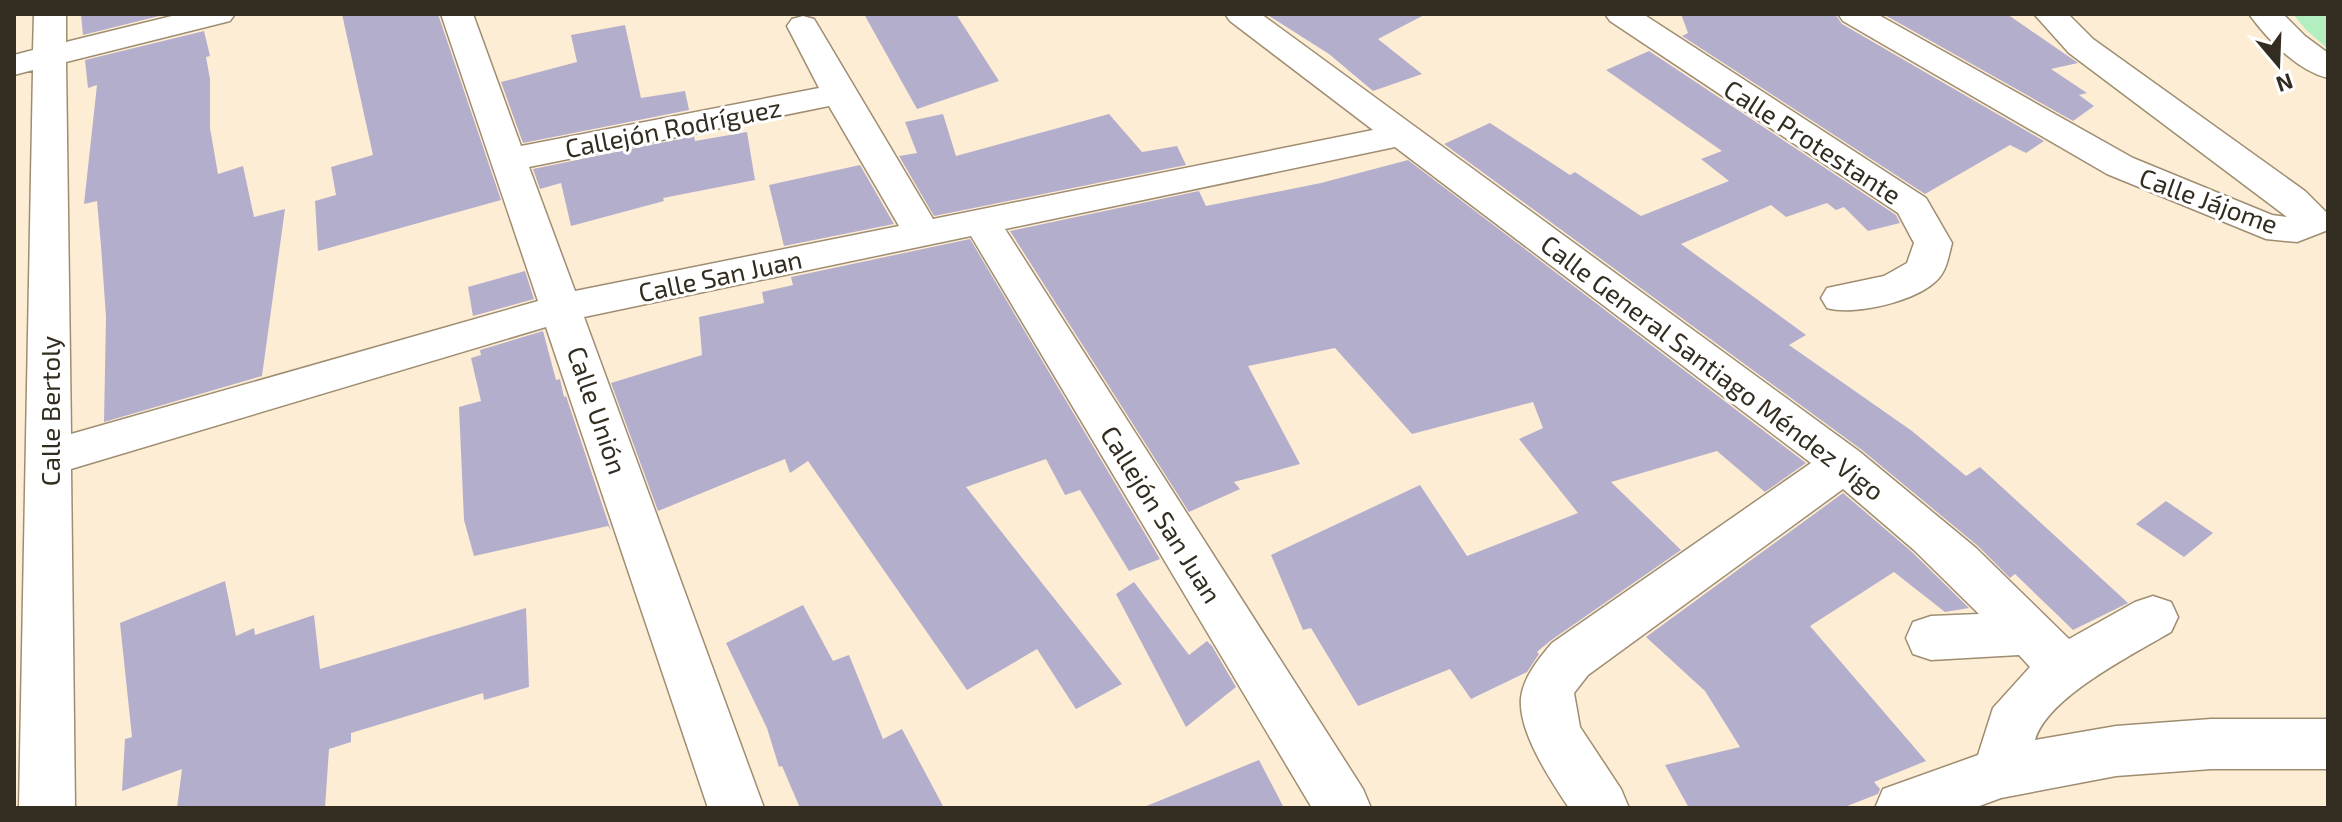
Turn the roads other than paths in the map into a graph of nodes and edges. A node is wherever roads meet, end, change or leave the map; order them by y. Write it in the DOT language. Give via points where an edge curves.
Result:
graph roads {
  1 [pos="50,14"];
  2 [pos="219,14"];
  3 [pos="457,14"];
  4 [pos="1241,14"];
  5 [pos="1621,14"];
  6 [pos="1854,14"];
  7 [pos="2265,14"];
  8 [pos="2051,18"];
  9 [pos="803,26"];
  10 [pos="31,61"];
  11 [pos="2328,68"];
  12 [pos="839,94"];
  13 [pos="1401,135"];
  14 [pos="507,160"];
  15 [pos="981,221"];
  16 [pos="922,233"];
  17 [pos="1841,298"];
  18 [pos="562,308"];
  19 [pos="49,458"];
  20 [pos="1844,464"];
  21 [pos="2153,617"];
  22 [pos="1931,638"];
  23 [pos="2048,651"];
  24 [pos="2328,744"];
  25 [pos="2001,772"];
  26 [pos="47,808"];
  27 [pos="736,808"];
  28 [pos="1343,808"];
  29 [pos="1601,808"];
  30 [pos="1903,808"];
  1 -- 10 [label="street, Calle Bertoly"];
  2 -- 10 [label="street"];
  3 -- 14 [label="street, Calle Unión"];
  4 -- 13 [label="street, Calle General Santiago Méndez Vigo"];
  5 -- 17 [label="street, Calle Protestante" via="1913,206 1933,243 1924,270 1895,288"];
  6 -- 8 [label="street, Calle Jájome" via="2120,166 2266,227 2297,230 2314,222 2292,199 2081,46"];
  7 -- 11 [label="street"];
  9 -- 12 [label="street"];
  10 -- 19 [label="street, Calle Bertoly" via="51,214"];
  12 -- 14 [label="street, Callejón Rodríguez"];
  12 -- 16 [label="street"];
  13 -- 15 [label="street, Calle San Juan"];
  13 -- 20 [label="street, Calle General Santiago Méndez Vigo"];
  14 -- 18 [label="street, Calle Unión"];
  15 -- 16 [label="street, Calle San Juan"];
  15 -- 28 [label="street, Callejón San Juan"];
  16 -- 18 [label="street, Calle San Juan"];
  18 -- 19 [label="street, Calle San Juan"];
  18 -- 27 [label="street, Calle Unión"];
  19 -- 26 [label="street, Calle Bertoly"];
  20 -- 23 [label="street, Calle General Santiago Méndez Vigo" via="1964,565"];
  20 -- 29 [label="street" via="1570,659 1553,680 1546,701 1555,730"];
  21 -- 23 [label="street"];
  22 -- 23 [label="street"];
  23 -- 25 [label="street" via="2036,695 2012,725"];
  24 -- 25 [label="street" via="2116,751"];
  25 -- 30 [label="street"];
}
